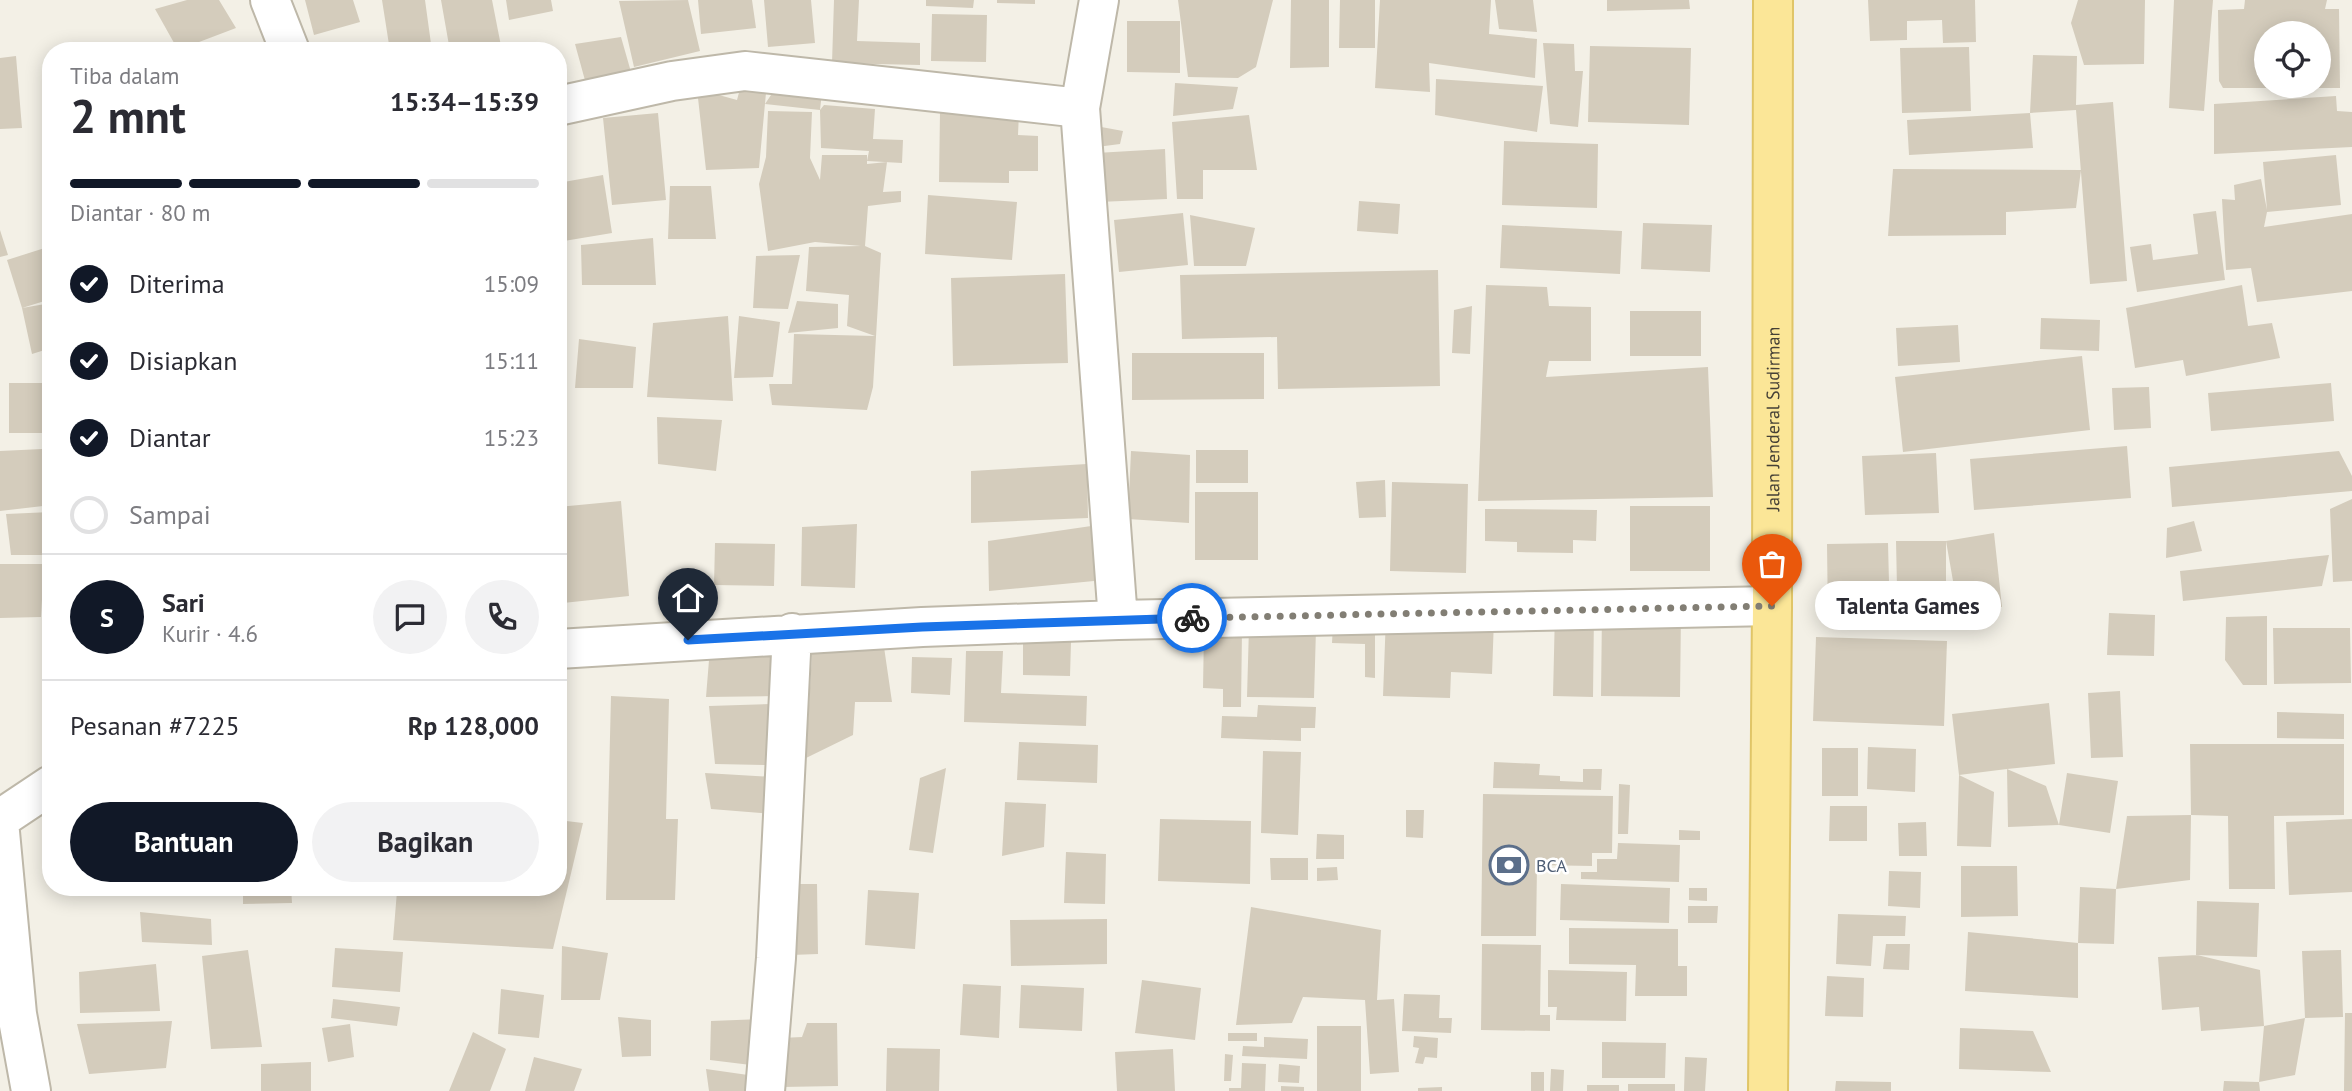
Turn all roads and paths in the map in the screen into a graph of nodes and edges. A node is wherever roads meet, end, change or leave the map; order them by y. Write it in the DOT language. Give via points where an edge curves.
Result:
graph roads {
  1 [pos="270,0"];
  2 [pos="1099,0"];
  3 [pos="1773,0"];
  4 [pos="286,42"];
  5 [pos="567,104"];
  6 [pos="1080,108"];
  7 [pos="1772,606"];
  8 [pos="1118,620"];
  9 [pos="792,633"];
  10 [pos="567,648"];
  11 [pos="42,791"];
  12 [pos="0,819"];
  13 [pos="0,832"];
  14 [pos="31,1091"];
  15 [pos="765,1091"];
  16 [pos="1768,1091"];
  1 -- 4 [label="street"];
  2 -- 6 [label="street"];
  3 -- 7 [label="main road, Jalan Jenderal Sudirman"];
  5 -- 6 [label="street" via="745,71"];
  6 -- 8 [label="street"];
  7 -- 8 [label="street"];
  7 -- 16 [label="main road, Jalan Jenderal Sudirman"];
  8 -- 9 [label="street"];
  9 -- 10 [label="street"];
  9 -- 15 [label="street"];
  11 -- 12 [label="street"];
  13 -- 14 [label="street" via="17,1014"];
}
